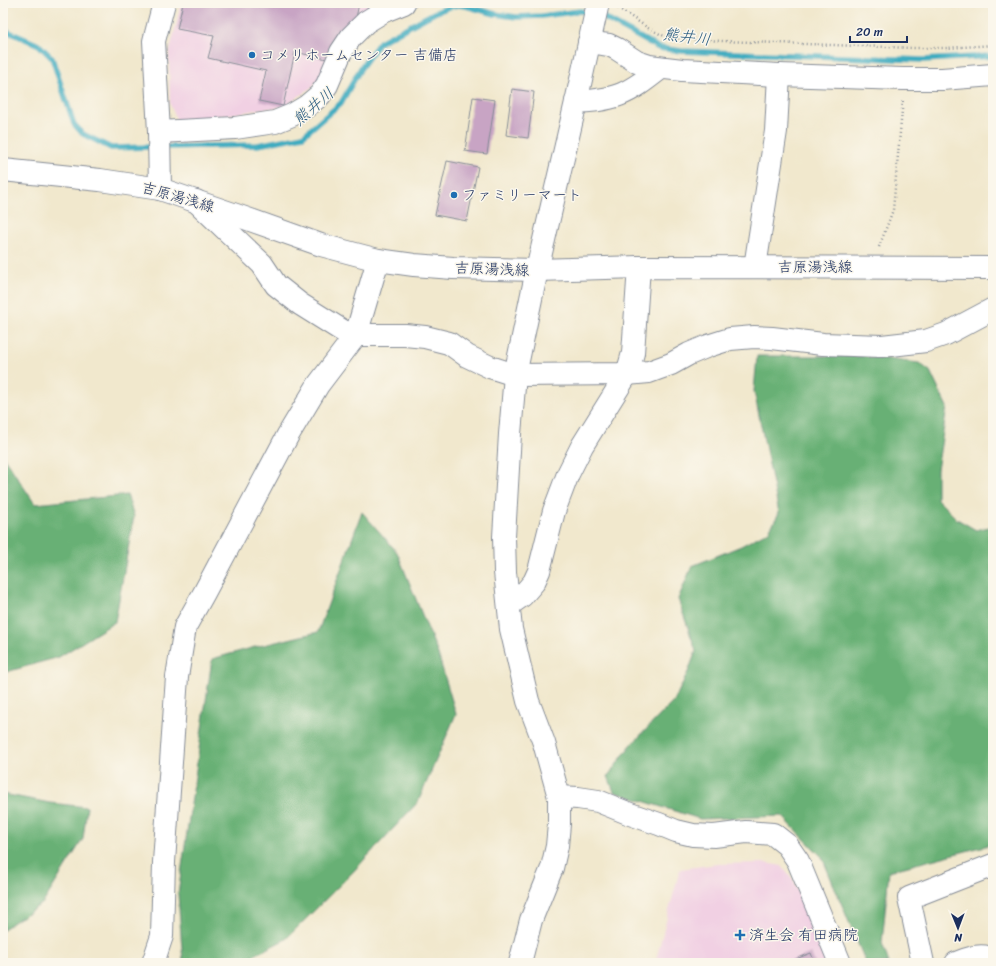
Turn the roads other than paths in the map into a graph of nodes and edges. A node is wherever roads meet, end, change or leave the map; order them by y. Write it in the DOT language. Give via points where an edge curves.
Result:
graph roads {
  1 [pos="164,3"];
  2 [pos="404,3"];
  3 [pos="608,5"];
  4 [pos="590,37"];
  5 [pos="661,68"];
  6 [pos="779,75"];
  7 [pos="993,75"];
  8 [pos="576,102"];
  9 [pos="159,132"];
  10 [pos="3,170"];
  11 [pos="160,189"];
  12 [pos="196,201"];
  13 [pos="378,260"];
  14 [pos="639,267"];
  15 [pos="754,267"];
  16 [pos="993,268"];
  17 [pos="537,270"];
  18 [pos="993,309"];
  19 [pos="356,335"];
  20 [pos="628,374"];
  21 [pos="515,375"];
  22 [pos="509,605"];
  23 [pos="559,797"];
  24 [pos="993,865"];
  25 [pos="993,960"];
  26 [pos="153,963"];
  27 [pos="520,963"];
  28 [pos="840,963"];
  29 [pos="923,963"];
  30 [pos="956,963"];
  1 -- 9 [label="street" via="154,41"];
  2 -- 9 [label="street" via="366,22 351,37 320,95 292,115 275,122 235,128"];
  3 -- 4 [label="street"];
  4 -- 5 [label="street" via="597,43 617,49 637,62"];
  4 -- 8 [label="street"];
  5 -- 6 [label="street"];
  5 -- 8 [label="street" via="637,86 619,95"];
  6 -- 7 [label="street" via="942,79"];
  6 -- 15 [label="street" via="776,131"];
  8 -- 17 [label="street"];
  9 -- 11 [label="street"];
  10 -- 11 [label="street, 吉原湯浅線"];
  11 -- 12 [label="street, 吉原湯浅線"];
  12 -- 13 [label="street, 吉原湯浅線" via="321,245"];
  12 -- 19 [label="street" via="262,264 276,285 330,323"];
  13 -- 17 [label="street, 吉原湯浅線" via="453,268"];
  13 -- 19 [label="street"];
  14 -- 15 [label="street, 吉原湯浅線"];
  14 -- 17 [label="street, 吉原湯浅線"];
  14 -- 20 [label="street" via="633,353"];
  15 -- 16 [label="street, 吉原湯浅線"];
  17 -- 21 [label="street"];
  18 -- 20 [label="street" via="946,334 926,341 882,346 822,344 754,337 730,339 649,372"];
  19 -- 21 [label="street" via="405,335 449,343 467,356"];
  19 -- 26 [label="street" via="318,385 288,435 185,627 177,677 164,854 162,936"];
  20 -- 21 [label="street"];
  20 -- 22 [label="street" via="582,446 568,474 554,511 534,582 522,596"];
  21 -- 22 [label="street" via="504,537"];
  22 -- 23 [label="street" via="511,629 528,701 544,743"];
  23 -- 27 [label="street" via="557,846 552,868 531,920"];
  23 -- 28 [label="street" via="598,801 693,835 714,836 746,832 772,834 787,845 798,861"];
  24 -- 29 [label="street" via="909,898"];
  25 -- 30 [label="street" via="982,956"];
}
